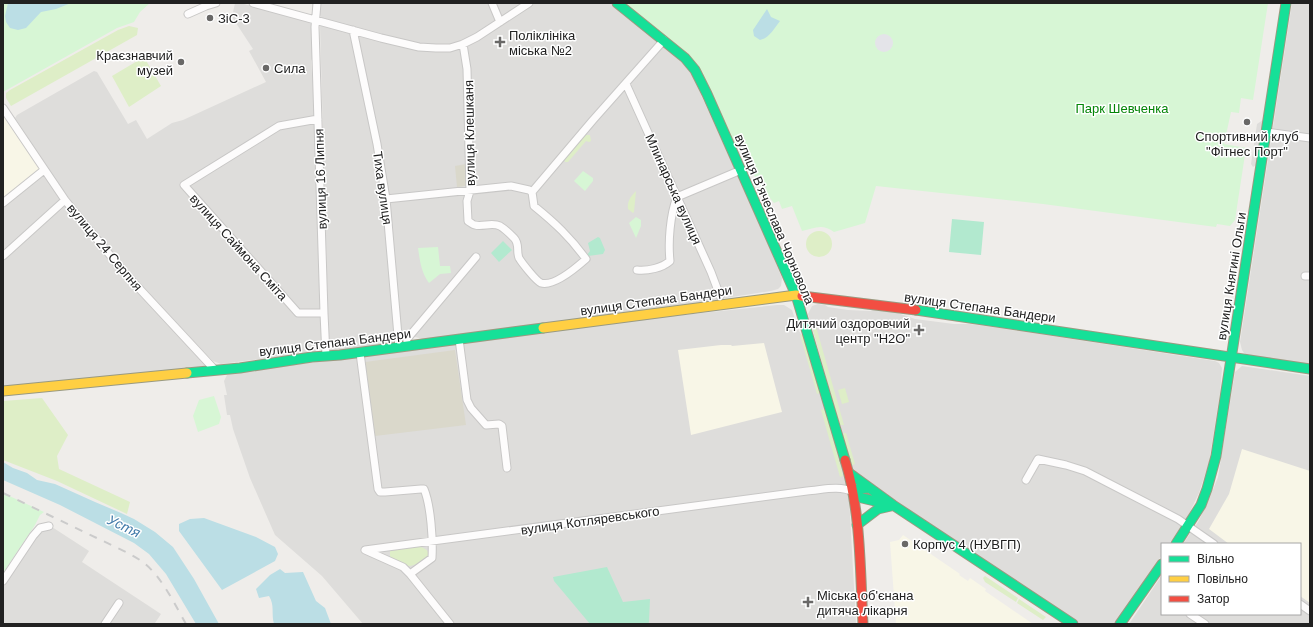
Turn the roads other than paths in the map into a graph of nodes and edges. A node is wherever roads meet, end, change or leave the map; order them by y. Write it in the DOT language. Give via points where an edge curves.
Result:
graph roads {
  1 [pos="216,3"];
  2 [pos="253,3"];
  3 [pos="317,3"];
  4 [pos="492,3"];
  5 [pos="529,3"];
  6 [pos="617,3"];
  7 [pos="1286,3"];
  8 [pos="188,14"];
  9 [pos="316,20"];
  10 [pos="500,22"];
  11 [pos="353,30"];
  12 [pos="664,40"];
  13 [pos="463,44"];
  14 [pos="626,84"];
  15 [pos="3,108"];
  16 [pos="318,119"];
  17 [pos="1266,132"];
  18 [pos="1310,138"];
  19 [pos="44,170"];
  20 [pos="741,170"];
  21 [pos="470,191"];
  22 [pos="532,192"];
  23 [pos="677,197"];
  24 [pos="386,199"];
  25 [pos="65,200"];
  26 [pos="3,203"];
  27 [pos="3,256"];
  28 [pos="476,257"];
  29 [pos="637,270"];
  30 [pos="796,295"];
  31 [pos="720,296"];
  32 [pos="324,313"];
  33 [pos="459,339"];
  34 [pos="403,347"];
  35 [pos="360,353"];
  36 [pos="326,356"];
  37 [pos="1231,357"];
  38 [pos="1310,369"];
  39 [pos="215,370"];
  40 [pos="3,391"];
  41 [pos="507,468"];
  42 [pos="849,473"];
  43 [pos="1026,480"];
  44 [pos="870,488"];
  45 [pos="853,492"];
  46 [pos="893,505"];
  47 [pos="858,525"];
  48 [pos="49,526"];
  49 [pos="1188,526"];
  50 [pos="433,541"];
  51 [pos="1177,543"];
  52 [pos="1213,543"];
  53 [pos="1161,565"];
  54 [pos="410,574"];
  55 [pos="3,581"];
  56 [pos="119,603"];
  57 [pos="1301,605"];
  58 [pos="1310,611"];
  59 [pos="1192,615"];
  60 [pos="105,624"];
  61 [pos="450,624"];
  62 [pos="863,624"];
  63 [pos="1073,624"];
  64 [pos="1120,624"];
  65 [pos="1205,624"];
  1 -- 8 [label="street"];
  2 -- 9 [label="street"];
  3 -- 9 [label="street, вулиця 16 Липня"];
  4 -- 10 [label="street"];
  5 -- 10 [label="street"];
  6 -- 12 [label="main road, вулиця Вʼячеслава Чорновола"];
  7 -- 17 [label="main road, вулиця Княгині Ольги"];
  9 -- 11 [label="street"];
  9 -- 16 [label="street, вулиця 16 Липня"];
  10 -- 13 [label="street"];
  11 -- 13 [label="street" via="419,46 450,48"];
  11 -- 24 [label="street, Тиха вулиця"];
  12 -- 14 [label="street"];
  12 -- 20 [label="main road, вулиця Вʼячеслава Чорновола" via="685,58 694,70"];
  13 -- 21 [label="street, вулиця Клешканя" via="467,69"];
  14 -- 22 [label="street"];
  14 -- 23 [label="street, Млинарська вулиця"];
  15 -- 19 [label="street, вулиця 24 Серпня"];
  16 -- 32 [label="street, вулиця 16 Липня"];
  16 -- 32 [label="street, вулиця Саймона Сміта" via="279,126 184,185 298,313"];
  17 -- 18 [label="street"];
  17 -- 37 [label="main road, вулиця Княгині Ольги"];
  19 -- 25 [label="street, вулиця 24 Серпня"];
  19 -- 26 [label="street"];
  20 -- 23 [label="street"];
  20 -- 30 [label="main road, вулиця Вʼячеслава Чорновола"];
  21 -- 22 [label="street" via="511,186"];
  21 -- 22 [label="street, вулиця Клешканя" via="467,201 468,221 475,226 500,226 516,239 519,257 536,280 547,283 561,278 586,259 560,228 534,206"];
  21 -- 24 [label="street"];
  23 -- 29 [label="street" via="669,246 670,261 666,265"];
  23 -- 31 [label="street, Млинарська вулиця"];
  24 -- 34 [label="street, Тиха вулиця"];
  25 -- 27 [label="street"];
  25 -- 39 [label="street, вулиця 24 Серпня" via="123,271"];
  28 -- 34 [label="street"];
  30 -- 33 [label="main road, вулиця Степана Бандери"];
  30 -- 37 [label="main road, вулиця Степана Бандери" via="923,311"];
  30 -- 42 [label="main road, вулиця Вʼячеслава Чорновола"];
  32 -- 36 [label="street, вулиця 16 Липня"];
  33 -- 34 [label="main road, вулиця Степана Бандери"];
  33 -- 41 [label="street" via="467,400 486,425 502,426"];
  34 -- 35 [label="main road, вулиця Степана Бандери"];
  35 -- 36 [label="main road, вулиця Степана Бандери"];
  35 -- 50 [label="street" via="378,489 380,492 424,489"];
  36 -- 39 [label="main road, вулиця Степана Бандери"];
  37 -- 38 [label="main road, вулиця Степана Бандери"];
  37 -- 49 [label="main road, вулиця Княгині Ольги" via="1216,456 1201,505"];
  39 -- 40 [label="main road, вулиця Степана Бандери"];
  42 -- 44 [label="main road"];
  42 -- 45 [label="main road, вулиця Вʼячеслава Чорновола"];
  43 -- 49 [label="street" via="1038,459 1066,465 1085,471"];
  44 -- 45 [label="main road"];
  44 -- 46 [label="main road"];
  45 -- 46 [label="main road" via="862,498"];
  45 -- 47 [label="main road, вулиця Вʼячеслава Чорновола"];
  45 -- 50 [label="street, вулиця Котляревського" via="840,488"];
  46 -- 47 [label="main road" via="878,508"];
  46 -- 63 [label="main road"];
  47 -- 62 [label="main road, вулиця Вʼячеслава Чорновола"];
  48 -- 55 [label="street" via="40,528 33,536"];
  49 -- 51 [label="main road, вулиця Княгині Ольги"];
  49 -- 52 [label="street"];
  50 -- 54 [label="street" via="432,558"];
  50 -- 54 [label="street, вулиця Котляревського" via="365,550 403,567"];
  53 -- 64 [label="main road"];
  54 -- 61 [label="street"];
  56 -- 60 [label="street"];
  57 -- 58 [label="street"];
  59 -- 65 [label="street"];
}
